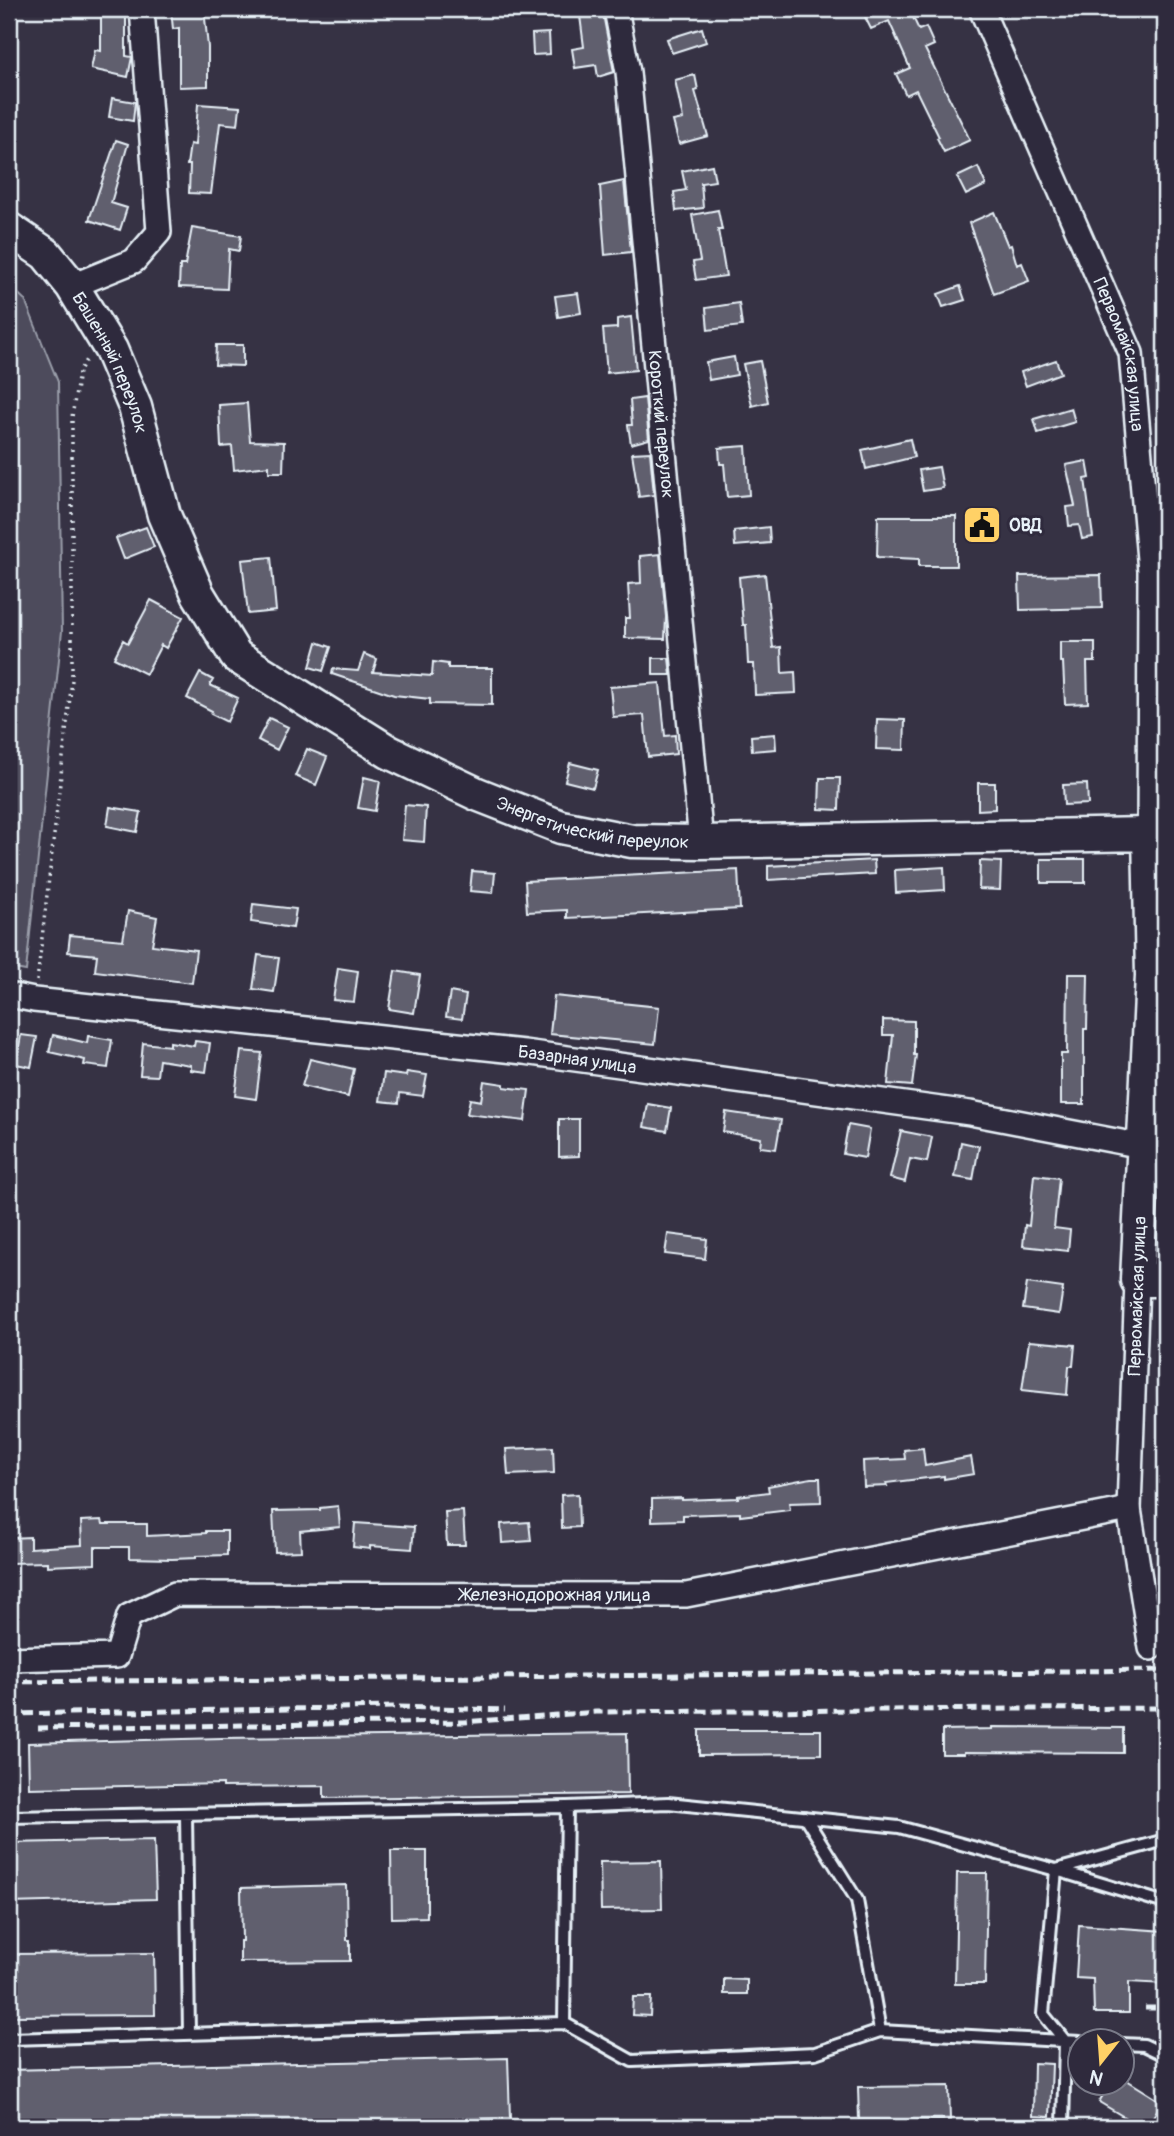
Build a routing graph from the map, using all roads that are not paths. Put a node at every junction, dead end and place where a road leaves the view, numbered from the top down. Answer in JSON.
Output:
{"nodes":[{"id":1,"x":142,"y":9,"type":"edge"},
{"id":2,"x":616,"y":9,"type":"edge"},
{"id":3,"x":981,"y":9,"type":"edge"},
{"id":4,"x":9,"y":229,"type":"edge"},
{"id":5,"x":72,"y":286,"type":"junction"},
{"id":6,"x":164,"y":515,"type":"joint"},
{"id":7,"x":1157,"y":743,"type":"edge"},
{"id":8,"x":1149,"y":834,"type":"junction"},
{"id":9,"x":702,"y":842,"type":"junction"},
{"id":10,"x":1158,"y":975,"type":"edge"},
{"id":11,"x":9,"y":995,"type":"edge"},
{"id":12,"x":1142,"y":1146,"type":"junction"},
{"id":13,"x":1151,"y":1280,"type":"edge"},
{"id":14,"x":1129,"y":1509,"type":"junction"},
{"id":15,"x":1151,"y":1648,"type":"dead end"},
{"id":16,"x":9,"y":1659,"type":"edge"},
{"id":17,"x":567,"y":1807,"type":"junction"},
{"id":18,"x":186,"y":1814,"type":"junction"},
{"id":19,"x":9,"y":1817,"type":"edge"},
{"id":20,"x":806,"y":1817,"type":"junction"},
{"id":21,"x":1165,"y":1840,"type":"edge"},
{"id":22,"x":1056,"y":1870,"type":"junction"},
{"id":23,"x":1165,"y":1903,"type":"edge"},
{"id":24,"x":564,"y":2023,"type":"junction"},
{"id":25,"x":880,"y":2031,"type":"junction"},
{"id":26,"x":189,"y":2034,"type":"junction"},
{"id":27,"x":9,"y":2039,"type":"edge"},
{"id":28,"x":1065,"y":2041,"type":"junction"},
{"id":29,"x":1136,"y":2045,"type":"edge"},
{"id":30,"x":1165,"y":2055,"type":"edge"},
{"id":31,"x":1063,"y":2127,"type":"edge"}],
"edges":[{"from":1,"to":5,"type":"street","name":"Башенный переулок"},
{"from":2,"to":9,"type":"street","name":"Короткий переулок"},
{"from":3,"to":7,"type":"street","name":"Первомайская улица"},
{"from":4,"to":5,"type":"street"},
{"from":5,"to":6,"type":"street","name":"Башенный переулок"},
{"from":6,"to":9,"type":"street","name":"Энергетический переулок"},
{"from":7,"to":8,"type":"street","name":"Первомайская улица"},
{"from":8,"to":9,"type":"street","name":"Энергетический переулок"},
{"from":8,"to":10,"type":"street","name":"Первомайская улица"},
{"from":10,"to":12,"type":"street","name":"Первомайская улица"},
{"from":11,"to":12,"type":"street","name":"Базарная улица"},
{"from":12,"to":13,"type":"street","name":"Первомайская улица"},
{"from":13,"to":14,"type":"street","name":"Первомайская улица"},
{"from":14,"to":15,"type":"street","name":"Первомайская улица"},
{"from":14,"to":16,"type":"street","name":"Железнодорожная улица"},
{"from":17,"to":18,"type":"lane"},
{"from":17,"to":20,"type":"lane"},
{"from":17,"to":24,"type":"lane"},
{"from":18,"to":19,"type":"lane"},
{"from":18,"to":26,"type":"lane"},
{"from":20,"to":22,"type":"lane"},
{"from":20,"to":25,"type":"lane"},
{"from":21,"to":22,"type":"lane"},
{"from":22,"to":23,"type":"lane"},
{"from":22,"to":28,"type":"lane"},
{"from":24,"to":25,"type":"lane"},
{"from":24,"to":26,"type":"lane"},
{"from":25,"to":28,"type":"lane"},
{"from":26,"to":27,"type":"lane"},
{"from":28,"to":31,"type":"lane"},
{"from":29,"to":30,"type":"lane"}]}
